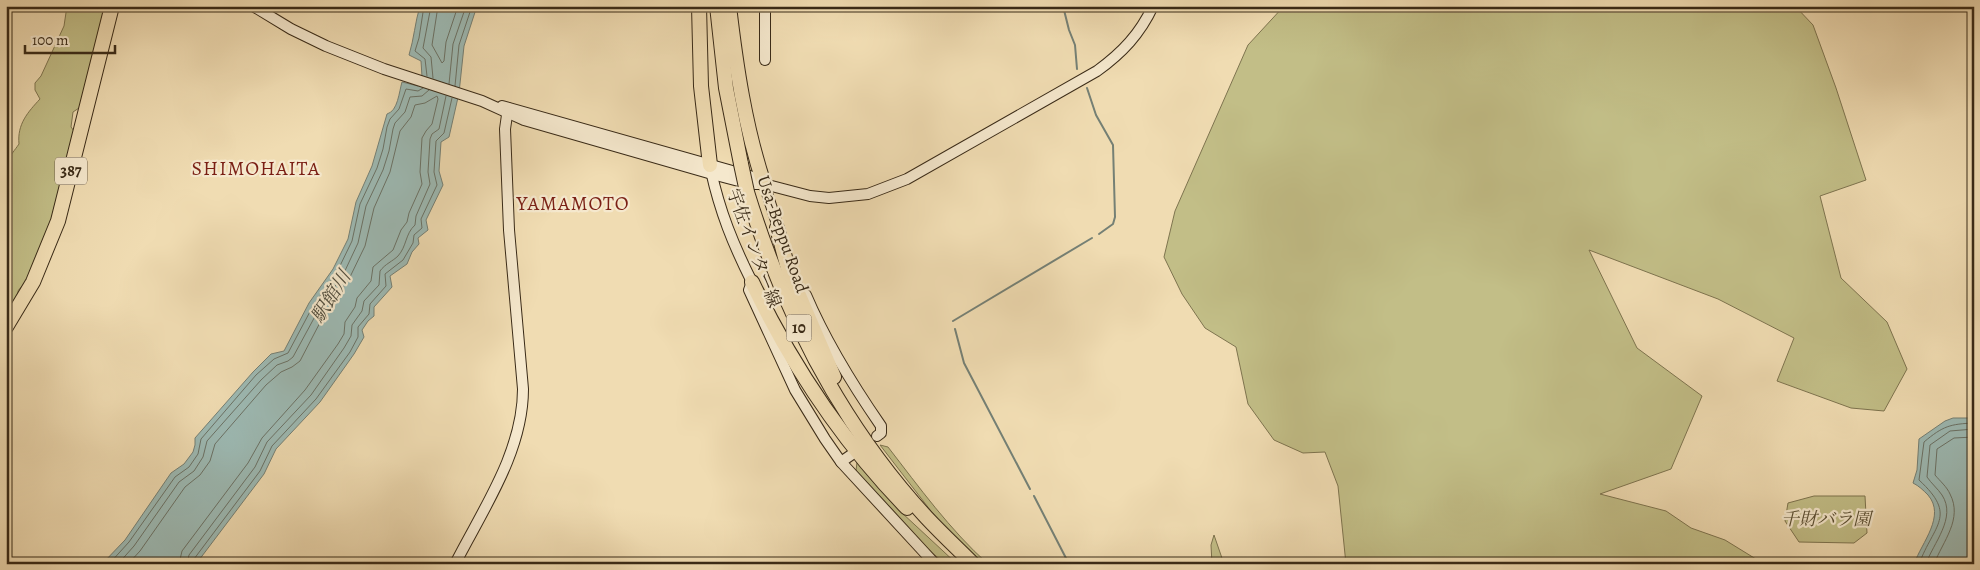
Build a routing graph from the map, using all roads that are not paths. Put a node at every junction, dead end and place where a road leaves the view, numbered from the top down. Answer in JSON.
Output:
{"nodes":[{"id":1,"x":112,"y":6,"type":"edge"},
{"id":2,"x":253,"y":6,"type":"edge"},
{"id":3,"x":699,"y":6,"type":"edge"},
{"id":4,"x":717,"y":6,"type":"edge"},
{"id":5,"x":729,"y":6,"type":"edge"},
{"id":6,"x":764,"y":6,"type":"edge"},
{"id":7,"x":1153,"y":6,"type":"edge"},
{"id":8,"x":765,"y":60,"type":"dead end"},
{"id":9,"x":508,"y":110,"type":"junction"},
{"id":10,"x":711,"y":170,"type":"junction"},
{"id":11,"x":764,"y":184,"type":"junction"},
{"id":12,"x":778,"y":228,"type":"junction"},
{"id":13,"x":752,"y":282,"type":"junction"},
{"id":14,"x":6,"y":327,"type":"edge"},
{"id":15,"x":877,"y":436,"type":"dead end"},
{"id":16,"x":874,"y":452,"type":"junction"},
{"id":17,"x":851,"y":455,"type":"dead end"},
{"id":18,"x":841,"y":462,"type":"junction"},
{"id":19,"x":455,"y":564,"type":"edge"},
{"id":20,"x":935,"y":564,"type":"edge"},
{"id":21,"x":962,"y":564,"type":"edge"},
{"id":22,"x":973,"y":564,"type":"edge"}],
"edges":[{"from":1,"to":14,"type":"highway","number":"387"},
{"from":2,"to":9,"type":"main road","name":"宇佐インター線"},
{"from":3,"to":10,"type":"highway"},
{"from":4,"to":16,"type":"highway","name":"Usa-Beppu Road","number":"10","bridge":true},
{"from":5,"to":11,"type":"highway"},
{"from":6,"to":8,"type":"main road"},
{"from":7,"to":11,"type":"main road"},
{"from":9,"to":10,"type":"main road","name":"宇佐インター線"},
{"from":9,"to":19,"type":"main road"},
{"from":10,"to":11,"type":"main road","name":"宇佐インター線"},
{"from":10,"to":13,"type":"main road","name":"宇佐インター線"},
{"from":11,"to":12,"type":"main road","name":"宇佐インター線"},
{"from":12,"to":15,"type":"main road","name":"宇佐インター線"},
{"from":12,"to":16,"type":"highway"},
{"from":13,"to":18,"type":"main road","name":"宇佐インター線"},
{"from":13,"to":21,"type":"highway"},
{"from":16,"to":22,"type":"highway","name":"Usa-Beppu Road","number":"10"},
{"from":17,"to":18,"type":"main road"},
{"from":18,"to":20,"type":"main road","name":"宇佐インター線"}]}
